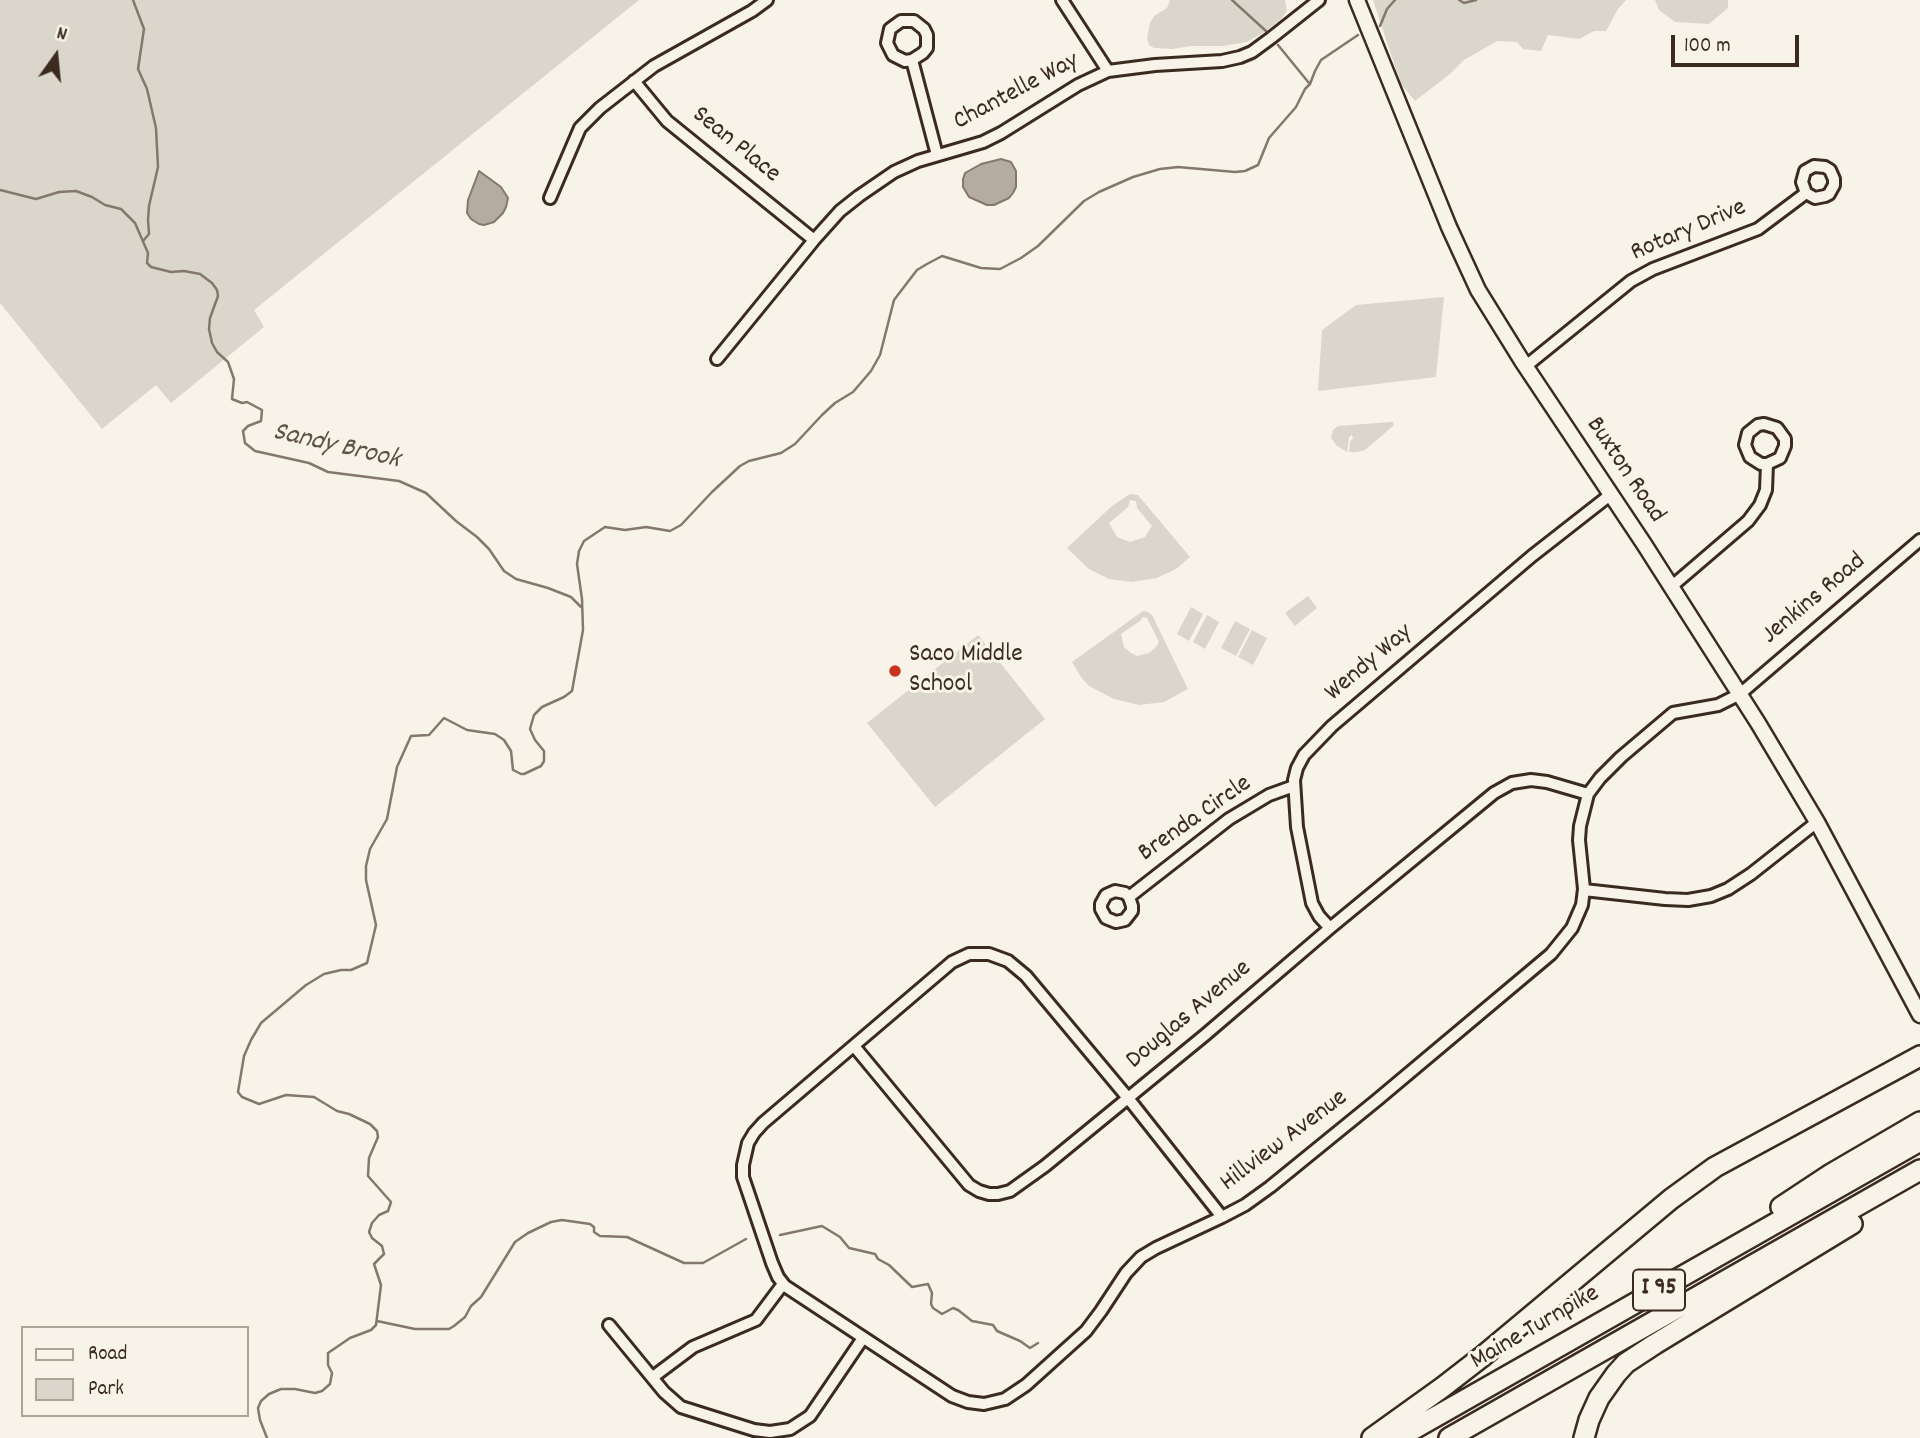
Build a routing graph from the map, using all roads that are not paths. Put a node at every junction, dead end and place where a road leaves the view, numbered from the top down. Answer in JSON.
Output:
{"nodes":[{"id":1,"x":768,"y":0,"type":"edge"},
{"id":2,"x":1062,"y":0,"type":"edge"},
{"id":3,"x":1319,"y":0,"type":"edge"},
{"id":4,"x":1357,"y":0,"type":"edge"},
{"id":5,"x":912,"y":60,"type":"dead end"},
{"id":6,"x":1108,"y":71,"type":"junction"},
{"id":7,"x":634,"y":81,"type":"junction"},
{"id":8,"x":937,"y":155,"type":"junction"},
{"id":9,"x":1806,"y":192,"type":"dead end"},
{"id":10,"x":550,"y":198,"type":"dead end"},
{"id":11,"x":814,"y":240,"type":"junction"},
{"id":12,"x":717,"y":359,"type":"dead end"},
{"id":13,"x":1525,"y":366,"type":"junction"},
{"id":14,"x":1768,"y":464,"type":"dead end"},
{"id":15,"x":1611,"y":495,"type":"junction"},
{"id":16,"x":1920,"y":540,"type":"edge"},
{"id":17,"x":1671,"y":587,"type":"junction"},
{"id":18,"x":1740,"y":694,"type":"junction"},
{"id":19,"x":1294,"y":786,"type":"junction"},
{"id":20,"x":1588,"y":794,"type":"junction"},
{"id":21,"x":1817,"y":822,"type":"junction"},
{"id":22,"x":1584,"y":890,"type":"junction"},
{"id":23,"x":1129,"y":897,"type":"dead end"},
{"id":24,"x":1330,"y":929,"type":"junction"},
{"id":25,"x":1920,"y":1015,"type":"edge"},
{"id":26,"x":854,"y":1046,"type":"junction"},
{"id":27,"x":1920,"y":1056,"type":"edge"},
{"id":28,"x":1128,"y":1098,"type":"junction"},
{"id":29,"x":1920,"y":1122,"type":"edge"},
{"id":30,"x":1920,"y":1141,"type":"edge"},
{"id":31,"x":1920,"y":1170,"type":"edge"},
{"id":32,"x":1920,"y":1182,"type":"edge"},
{"id":33,"x":1222,"y":1217,"type":"junction"},
{"id":34,"x":783,"y":1284,"type":"junction"},
{"id":35,"x":1668,"y":1284,"type":"junction"},
{"id":36,"x":609,"y":1325,"type":"dead end"},
{"id":37,"x":863,"y":1338,"type":"junction"},
{"id":38,"x":653,"y":1377,"type":"junction"},
{"id":39,"x":1372,"y":1438,"type":"edge"},
{"id":40,"x":1398,"y":1438,"type":"edge"},
{"id":41,"x":1449,"y":1438,"type":"edge"},
{"id":42,"x":1584,"y":1438,"type":"edge"}],
"edges":[{"from":1,"to":7,"type":"street"},
{"from":2,"to":6,"type":"street"},
{"from":3,"to":6,"type":"street","name":"Chantelle Way"},
{"from":4,"to":13,"type":"main road","name":"Buxton Road"},
{"from":5,"to":8,"type":"street"},
{"from":6,"to":8,"type":"street","name":"Chantelle Way"},
{"from":7,"to":10,"type":"street"},
{"from":7,"to":11,"type":"street","name":"Sean Place"},
{"from":8,"to":11,"type":"street","name":"Chantelle Way"},
{"from":9,"to":13,"type":"street","name":"Rotary Drive"},
{"from":11,"to":12,"type":"street","name":"Chantelle Way"},
{"from":13,"to":15,"type":"main road","name":"Buxton Road"},
{"from":14,"to":17,"type":"street"},
{"from":15,"to":17,"type":"main road","name":"Buxton Road"},
{"from":15,"to":19,"type":"street","name":"Wendy Way"},
{"from":16,"to":18,"type":"street","name":"Jenkins Road"},
{"from":17,"to":18,"type":"main road","name":"Buxton Road"},
{"from":18,"to":20,"type":"street","name":"Hillview Avenue"},
{"from":18,"to":21,"type":"main road","name":"Buxton Road"},
{"from":19,"to":23,"type":"street","name":"Brenda Circle"},
{"from":19,"to":24,"type":"street","name":"Wendy Way"},
{"from":20,"to":22,"type":"street","name":"Hillview Avenue"},
{"from":20,"to":24,"type":"street","name":"Douglas Avenue"},
{"from":21,"to":22,"type":"street"},
{"from":21,"to":25,"type":"main road","name":"Buxton Road"},
{"from":22,"to":33,"type":"street","name":"Hillview Avenue"},
{"from":24,"to":28,"type":"street","name":"Douglas Avenue"},
{"from":26,"to":28,"type":"street"},
{"from":26,"to":28,"type":"street","name":"Douglas Avenue"},
{"from":26,"to":34,"type":"street"},
{"from":27,"to":39,"type":"highway"},
{"from":28,"to":33,"type":"street"},
{"from":29,"to":35,"type":"highway"},
{"from":30,"to":35,"type":"highway","name":"Maine Turnpike","number":"I 95"},
{"from":31,"to":41,"type":"highway","name":"Maine Turnpike","number":"I 95"},
{"from":32,"to":42,"type":"highway"},
{"from":33,"to":37,"type":"street","name":"Hillview Avenue"},
{"from":34,"to":37,"type":"street","name":"Hillview Avenue"},
{"from":34,"to":38,"type":"street"},
{"from":35,"to":40,"type":"highway","name":"Maine Turnpike","number":"I 95"},
{"from":36,"to":38,"type":"street"},
{"from":37,"to":38,"type":"street"}]}
